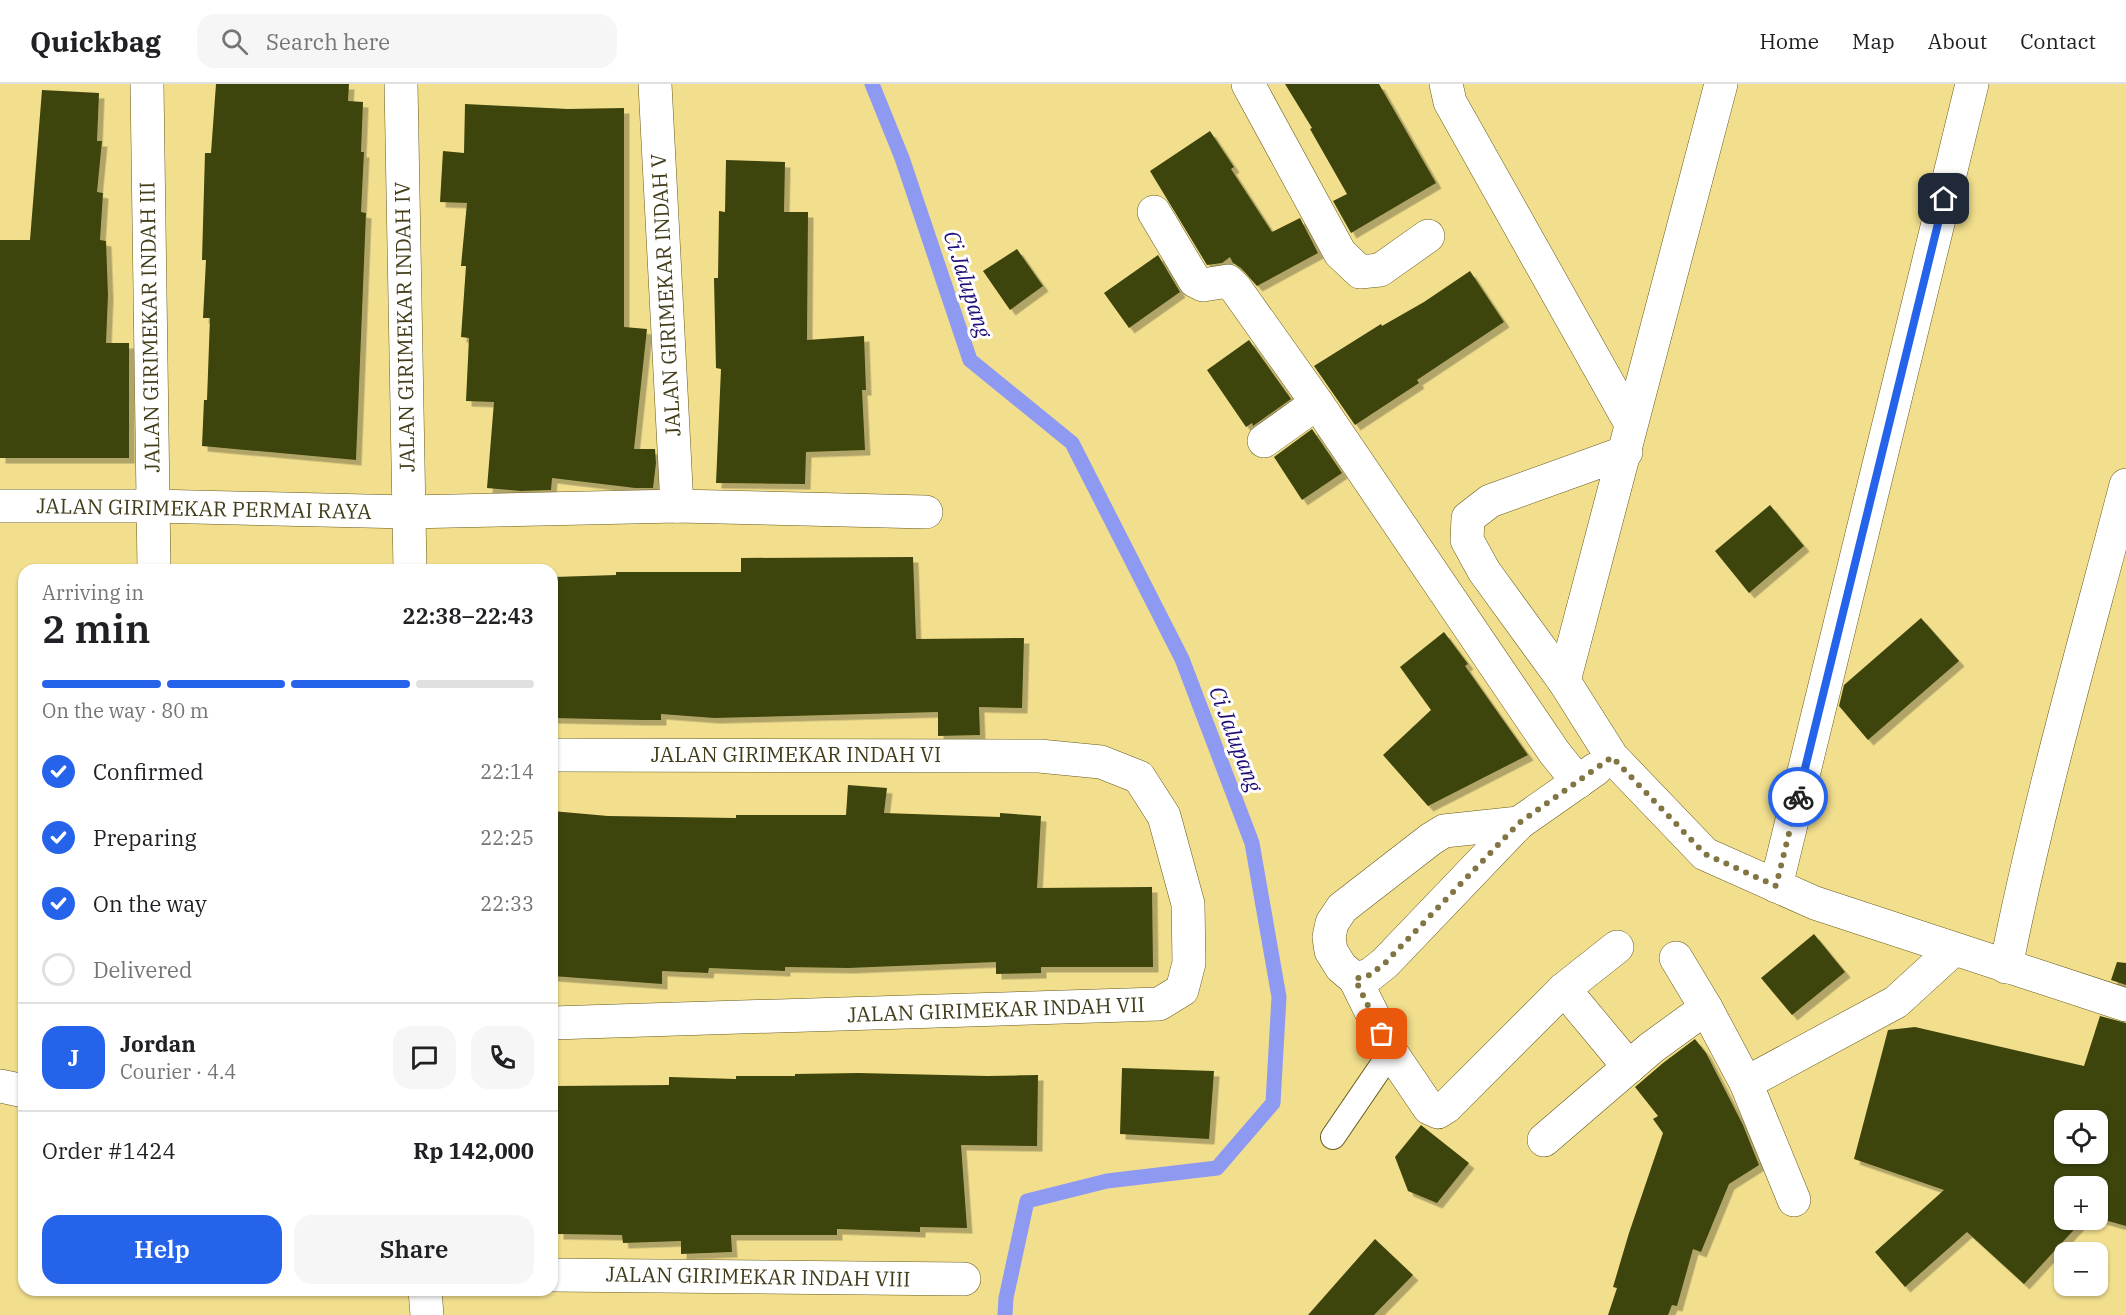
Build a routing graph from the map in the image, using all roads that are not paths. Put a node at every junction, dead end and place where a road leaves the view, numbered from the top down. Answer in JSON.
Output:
{"nodes":[{"id":1,"x":147,"y":84,"type":"edge"},
{"id":2,"x":401,"y":84,"type":"edge"},
{"id":3,"x":654,"y":84,"type":"edge"},
{"id":4,"x":1248,"y":84,"type":"edge"},
{"id":5,"x":1446,"y":84,"type":"edge"},
{"id":6,"x":1721,"y":84,"type":"edge"},
{"id":7,"x":1972,"y":84,"type":"edge"},
{"id":8,"x":1154,"y":212,"type":"dead end"},
{"id":9,"x":1428,"y":236,"type":"dead end"},
{"id":10,"x":1317,"y":403,"type":"junction"},
{"id":11,"x":1629,"y":438,"type":"junction"},
{"id":12,"x":1264,"y":441,"type":"dead end"},
{"id":13,"x":2126,"y":485,"type":"edge"},
{"id":14,"x":0,"y":506,"type":"edge"},
{"id":15,"x":153,"y":506,"type":"junction"},
{"id":16,"x":677,"y":506,"type":"junction"},
{"id":17,"x":408,"y":512,"type":"junction"},
{"id":18,"x":926,"y":512,"type":"dead end"},
{"id":19,"x":154,"y":564,"type":"edge"},
{"id":20,"x":410,"y":564,"type":"edge"},
{"id":21,"x":1564,"y":681,"type":"junction"},
{"id":22,"x":558,"y":755,"type":"edge"},
{"id":23,"x":1039,"y":756,"type":"joint"},
{"id":24,"x":1612,"y":757,"type":"junction"},
{"id":25,"x":1578,"y":782,"type":"junction"},
{"id":26,"x":1519,"y":823,"type":"junction"},
{"id":27,"x":1776,"y":886,"type":"junction"},
{"id":28,"x":1617,"y":947,"type":"dead end"},
{"id":29,"x":1954,"y":949,"type":"junction"},
{"id":30,"x":1676,"y":958,"type":"dead end"},
{"id":31,"x":2006,"y":967,"type":"junction"},
{"id":32,"x":1355,"y":979,"type":"junction"},
{"id":33,"x":1564,"y":989,"type":"junction"},
{"id":34,"x":2126,"y":1005,"type":"edge"},
{"id":35,"x":1706,"y":1008,"type":"junction"},
{"id":36,"x":558,"y":1023,"type":"edge"},
{"id":37,"x":1391,"y":1052,"type":"junction"},
{"id":38,"x":1629,"y":1067,"type":"junction"},
{"id":39,"x":1746,"y":1083,"type":"junction"},
{"id":40,"x":0,"y":1086,"type":"edge"},
{"id":41,"x":18,"y":1089,"type":"edge"},
{"id":42,"x":1333,"y":1137,"type":"dead end"},
{"id":43,"x":1544,"y":1140,"type":"dead end"},
{"id":44,"x":1794,"y":1200,"type":"dead end"},
{"id":45,"x":558,"y":1275,"type":"edge"},
{"id":46,"x":964,"y":1279,"type":"dead end"},
{"id":47,"x":425,"y":1296,"type":"edge"},
{"id":48,"x":427,"y":1315,"type":"edge"}],
"edges":[{"from":1,"to":15,"type":"street","name":"JALAN GIRIMEKAR INDAH III"},
{"from":2,"to":17,"type":"street","name":"JALAN GIRIMEKAR INDAH IV"},
{"from":3,"to":16,"type":"street","name":"JALAN GIRIMEKAR INDAH V"},
{"from":4,"to":9,"type":"street"},
{"from":5,"to":11,"type":"street"},
{"from":6,"to":11,"type":"street"},
{"from":7,"to":27,"type":"street"},
{"from":8,"to":10,"type":"street"},
{"from":10,"to":12,"type":"street"},
{"from":10,"to":25,"type":"street"},
{"from":11,"to":21,"type":"street"},
{"from":11,"to":21,"type":"street"},
{"from":13,"to":31,"type":"street"},
{"from":14,"to":15,"type":"street","name":"JALAN GIRIMEKAR PERMAI RAYA"},
{"from":15,"to":17,"type":"street","name":"JALAN GIRIMEKAR PERMAI RAYA"},
{"from":15,"to":19,"type":"street","name":"JALAN GIRIMEKAR INDAH III"},
{"from":16,"to":17,"type":"street"},
{"from":16,"to":18,"type":"street"},
{"from":17,"to":20,"type":"street","name":"JALAN GIRIMEKAR INDAH IV"},
{"from":21,"to":24,"type":"street"},
{"from":22,"to":23,"type":"street","name":"JALAN GIRIMEKAR INDAH VI"},
{"from":23,"to":36,"type":"street","name":"JALAN GIRIMEKAR INDAH VII"},
{"from":24,"to":25,"type":"street"},
{"from":24,"to":27,"type":"street"},
{"from":25,"to":26,"type":"street"},
{"from":26,"to":32,"type":"street"},
{"from":26,"to":32,"type":"street"},
{"from":27,"to":29,"type":"street"},
{"from":28,"to":33,"type":"street"},
{"from":29,"to":31,"type":"street"},
{"from":29,"to":39,"type":"street"},
{"from":30,"to":35,"type":"street"},
{"from":31,"to":34,"type":"street"},
{"from":32,"to":37,"type":"street"},
{"from":33,"to":37,"type":"street"},
{"from":33,"to":38,"type":"street"},
{"from":35,"to":38,"type":"street"},
{"from":35,"to":39,"type":"street"},
{"from":37,"to":42,"type":"lane"},
{"from":38,"to":43,"type":"street"},
{"from":39,"to":44,"type":"street"},
{"from":40,"to":41,"type":"street"},
{"from":45,"to":46,"type":"street","name":"JALAN GIRIMEKAR INDAH VIII"},
{"from":47,"to":48,"type":"street"}]}
